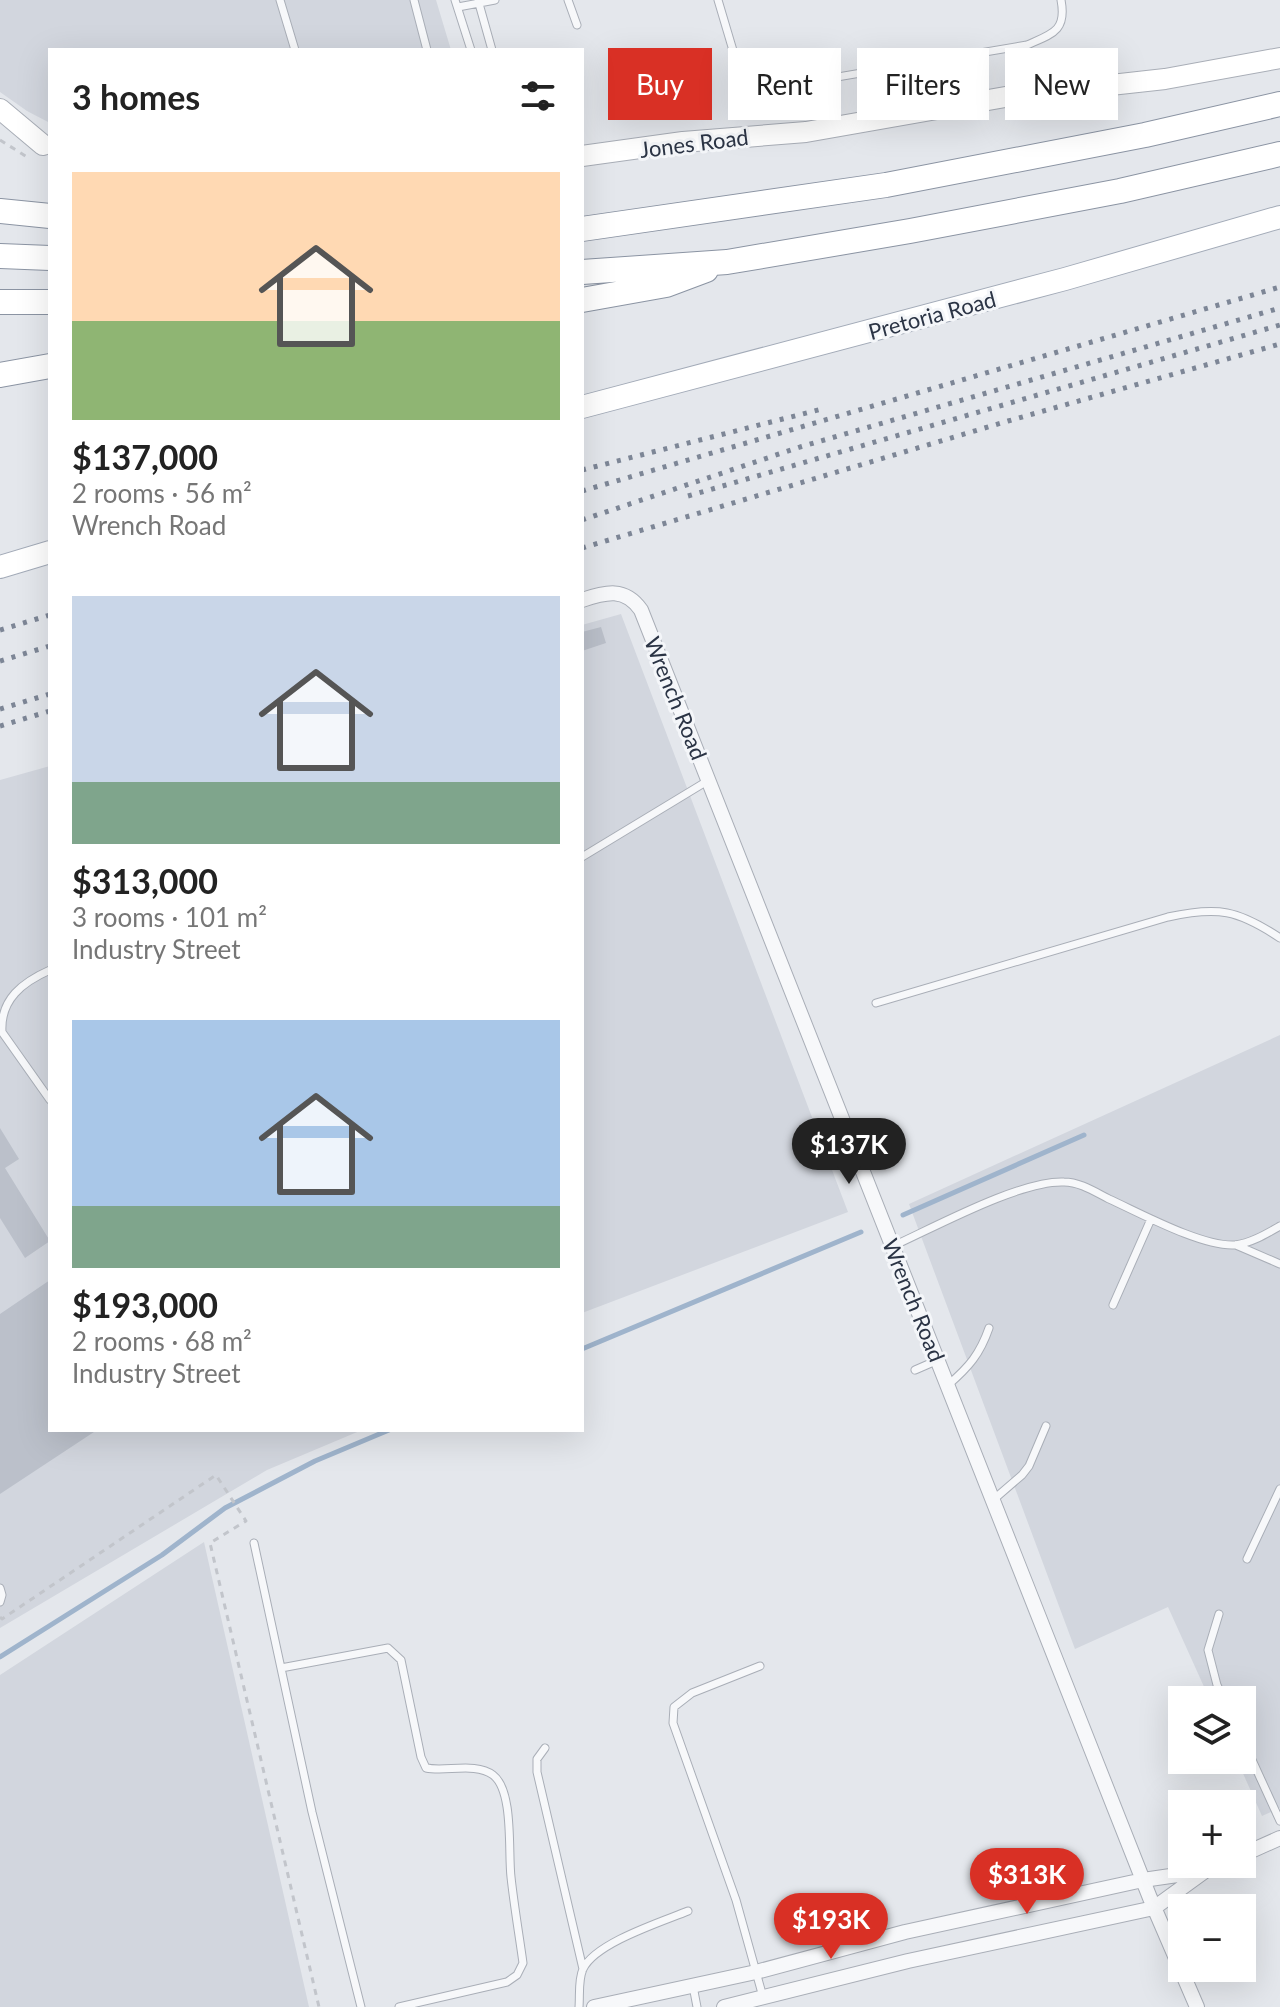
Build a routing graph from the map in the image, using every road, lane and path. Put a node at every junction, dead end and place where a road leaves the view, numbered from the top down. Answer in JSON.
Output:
{"nodes":[{"id":1,"x":280,"y":0,"type":"edge"},
{"id":2,"x":414,"y":0,"type":"edge"},
{"id":3,"x":495,"y":0,"type":"edge"},
{"id":4,"x":568,"y":0,"type":"edge"},
{"id":5,"x":718,"y":0,"type":"edge"},
{"id":6,"x":1061,"y":0,"type":"edge"},
{"id":7,"x":478,"y":2,"type":"edge"},
{"id":8,"x":456,"y":4,"type":"edge"},
{"id":9,"x":577,"y":25,"type":"dead end"},
{"id":10,"x":294,"y":48,"type":"edge"},
{"id":11,"x":426,"y":48,"type":"edge"},
{"id":12,"x":470,"y":48,"type":"edge"},
{"id":13,"x":491,"y":48,"type":"edge"},
{"id":14,"x":1280,"y":58,"type":"edge"},
{"id":15,"x":1280,"y":104,"type":"edge"},
{"id":16,"x":0,"y":109,"type":"edge"},
{"id":17,"x":0,"y":123,"type":"edge"},
{"id":18,"x":46,"y":146,"type":"edge"},
{"id":19,"x":1280,"y":154,"type":"edge"},
{"id":20,"x":584,"y":156,"type":"edge"},
{"id":21,"x":0,"y":211,"type":"edge"},
{"id":22,"x":48,"y":216,"type":"edge"},
{"id":23,"x":1280,"y":217,"type":"edge"},
{"id":24,"x":584,"y":229,"type":"edge"},
{"id":25,"x":0,"y":256,"type":"edge"},
{"id":26,"x":48,"y":258,"type":"edge"},
{"id":27,"x":727,"y":262,"type":"junction"},
{"id":28,"x":584,"y":272,"type":"edge"},
{"id":29,"x":584,"y":300,"type":"edge"},
{"id":30,"x":0,"y":302,"type":"edge"},
{"id":31,"x":48,"y":302,"type":"edge"},
{"id":32,"x":0,"y":359,"type":"edge"},
{"id":33,"x":48,"y":364,"type":"edge"},
{"id":34,"x":48,"y":364,"type":"edge"},
{"id":35,"x":0,"y":375,"type":"edge"},
{"id":36,"x":584,"y":406,"type":"edge"},
{"id":37,"x":48,"y":553,"type":"edge"},
{"id":38,"x":0,"y":567,"type":"edge"},
{"id":39,"x":584,"y":600,"type":"edge"},
{"id":40,"x":709,"y":780,"type":"junction"},
{"id":41,"x":584,"y":856,"type":"edge"},
{"id":42,"x":1280,"y":938,"type":"edge"},
{"id":43,"x":48,"y":971,"type":"edge"},
{"id":44,"x":876,"y":1003,"type":"dead end"},
{"id":45,"x":2,"y":1004,"type":"edge"},
{"id":46,"x":48,"y":1097,"type":"edge"},
{"id":47,"x":1151,"y":1219,"type":"junction"},
{"id":48,"x":1280,"y":1226,"type":"edge"},
{"id":49,"x":1236,"y":1245,"type":"junction"},
{"id":50,"x":893,"y":1246,"type":"junction"},
{"id":51,"x":1280,"y":1264,"type":"edge"},
{"id":52,"x":1113,"y":1305,"type":"dead end"},
{"id":53,"x":989,"y":1328,"type":"dead end"},
{"id":54,"x":938,"y":1360,"type":"junction"},
{"id":55,"x":915,"y":1370,"type":"dead end"},
{"id":56,"x":948,"y":1385,"type":"junction"},
{"id":57,"x":1046,"y":1426,"type":"dead end"},
{"id":58,"x":1280,"y":1489,"type":"edge"},
{"id":59,"x":993,"y":1500,"type":"junction"},
{"id":60,"x":254,"y":1543,"type":"dead end"},
{"id":61,"x":1247,"y":1559,"type":"dead end"},
{"id":62,"x":0,"y":1588,"type":"edge"},
{"id":63,"x":0,"y":1602,"type":"edge"},
{"id":64,"x":1219,"y":1614,"type":"dead end"},
{"id":65,"x":0,"y":1617,"type":"edge"},
{"id":66,"x":760,"y":1666,"type":"dead end"},
{"id":67,"x":281,"y":1668,"type":"junction"},
{"id":68,"x":1217,"y":1686,"type":"edge"},
{"id":69,"x":545,"y":1748,"type":"dead end"},
{"id":70,"x":1256,"y":1769,"type":"edge"},
{"id":71,"x":1280,"y":1821,"type":"edge"},
{"id":72,"x":1280,"y":1838,"type":"edge"},
{"id":73,"x":1256,"y":1849,"type":"edge"},
{"id":74,"x":1168,"y":1876,"type":"edge"},
{"id":75,"x":1195,"y":1878,"type":"edge"},
{"id":76,"x":1143,"y":1880,"type":"junction"},
{"id":77,"x":1154,"y":1908,"type":"junction"},
{"id":78,"x":688,"y":1911,"type":"dead end"},
{"id":79,"x":583,"y":1969,"type":"junction"},
{"id":80,"x":756,"y":1972,"type":"junction"},
{"id":81,"x":693,"y":1986,"type":"junction"},
{"id":82,"x":763,"y":1997,"type":"junction"},
{"id":83,"x":319,"y":2007,"type":"edge"},
{"id":84,"x":361,"y":2007,"type":"edge"},
{"id":85,"x":399,"y":2007,"type":"edge"},
{"id":86,"x":579,"y":2007,"type":"edge"},
{"id":87,"x":594,"y":2007,"type":"edge"},
{"id":88,"x":697,"y":2007,"type":"edge"},
{"id":89,"x":724,"y":2007,"type":"edge"},
{"id":90,"x":1197,"y":2007,"type":"edge"}],
"edges":[{"from":1,"to":10,"type":"lane"},
{"from":2,"to":11,"type":"lane"},
{"from":3,"to":7,"type":"lane"},
{"from":4,"to":9,"type":"lane"},
{"from":5,"to":6,"type":"lane"},
{"from":7,"to":8,"type":"lane"},
{"from":7,"to":13,"type":"lane"},
{"from":8,"to":12,"type":"lane"},
{"from":14,"to":20,"type":"street","name":"Jones Road"},
{"from":15,"to":24,"type":"highway"},
{"from":16,"to":18,"type":"street"},
{"from":17,"to":18,"type":"street"},
{"from":19,"to":27,"type":"highway"},
{"from":21,"to":22,"type":"highway"},
{"from":23,"to":36,"type":"main road","name":"Pretoria Road"},
{"from":25,"to":26,"type":"highway"},
{"from":27,"to":28,"type":"highway"},
{"from":27,"to":29,"type":"highway"},
{"from":30,"to":31,"type":"highway"},
{"from":32,"to":33,"type":"highway"},
{"from":34,"to":35,"type":"highway"},
{"from":37,"to":38,"type":"main road"},
{"from":39,"to":40,"type":"street","name":"Wrench Road"},
{"from":40,"to":41,"type":"lane"},
{"from":40,"to":50,"type":"street","name":"Wrench Road"},
{"from":42,"to":44,"type":"lane"},
{"from":43,"to":45,"type":"lane"},
{"from":45,"to":46,"type":"lane"},
{"from":47,"to":49,"type":"lane"},
{"from":47,"to":50,"type":"lane"},
{"from":47,"to":52,"type":"lane"},
{"from":48,"to":49,"type":"lane"},
{"from":49,"to":51,"type":"lane"},
{"from":50,"to":54,"type":"street","name":"Wrench Road"},
{"from":53,"to":56,"type":"lane"},
{"from":54,"to":55,"type":"lane"},
{"from":54,"to":56,"type":"street","name":"Wrench Road"},
{"from":56,"to":59,"type":"street","name":"Wrench Road"},
{"from":57,"to":59,"type":"lane"},
{"from":58,"to":61,"type":"lane"},
{"from":59,"to":76,"type":"street","name":"Wrench Road"},
{"from":60,"to":67,"type":"lane"},
{"from":62,"to":63,"type":"lane"},
{"from":64,"to":68,"type":"lane"},
{"from":65,"to":83,"type":"path"},
{"from":66,"to":80,"type":"lane"},
{"from":67,"to":84,"type":"lane"},
{"from":67,"to":85,"type":"lane"},
{"from":69,"to":79,"type":"lane"},
{"from":70,"to":71,"type":"lane"},
{"from":72,"to":73,"type":"street"},
{"from":74,"to":76,"type":"street"},
{"from":75,"to":77,"type":"street"},
{"from":76,"to":77,"type":"street","name":"Wrench Road"},
{"from":76,"to":80,"type":"street"},
{"from":77,"to":82,"type":"street"},
{"from":77,"to":90,"type":"street","name":"Wrench Road"},
{"from":78,"to":79,"type":"lane"},
{"from":79,"to":86,"type":"lane"},
{"from":80,"to":81,"type":"street"},
{"from":80,"to":82,"type":"lane"},
{"from":81,"to":87,"type":"street"},
{"from":81,"to":88,"type":"lane"},
{"from":82,"to":89,"type":"street"}]}
